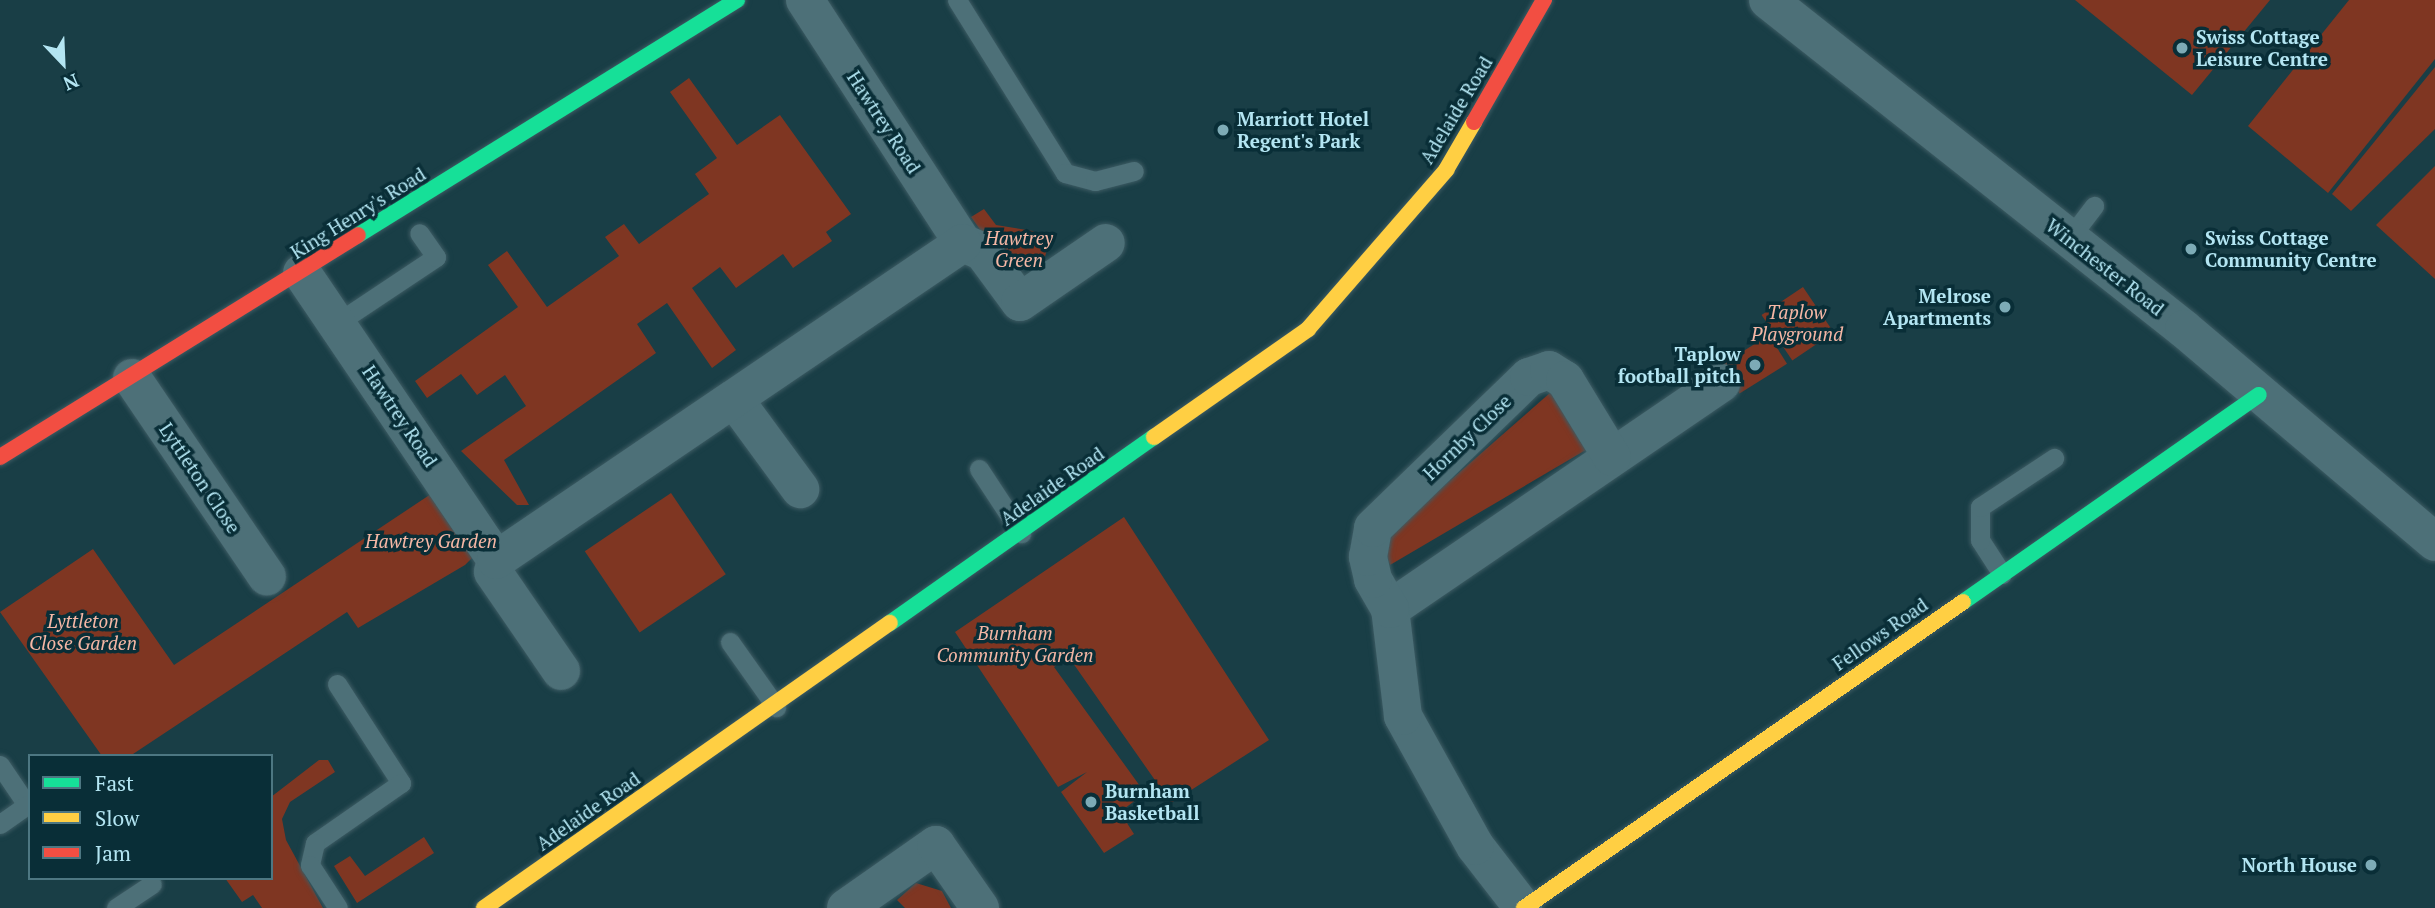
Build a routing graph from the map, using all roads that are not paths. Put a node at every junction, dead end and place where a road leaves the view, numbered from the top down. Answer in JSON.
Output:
{"nodes":[{"id":1,"x":737,"y":0,"type":"edge"},
{"id":2,"x":805,"y":0,"type":"edge"},
{"id":3,"x":957,"y":0,"type":"edge"},
{"id":4,"x":1544,"y":0,"type":"edge"},
{"id":5,"x":1769,"y":0,"type":"edge"},
{"id":6,"x":1134,"y":171,"type":"dead end"},
{"id":7,"x":2094,"y":206,"type":"dead end"},
{"id":8,"x":419,"y":233,"type":"dead end"},
{"id":9,"x":2068,"y":240,"type":"junction"},
{"id":10,"x":963,"y":243,"type":"junction"},
{"id":11,"x":1106,"y":243,"type":"dead end"},
{"id":12,"x":302,"y":273,"type":"junction"},
{"id":13,"x":337,"y":323,"type":"junction"},
{"id":14,"x":132,"y":378,"type":"junction"},
{"id":15,"x":1721,"y":383,"type":"dead end"},
{"id":16,"x":2259,"y":395,"type":"junction"},
{"id":17,"x":734,"y":399,"type":"junction"},
{"id":18,"x":0,"y":457,"type":"edge"},
{"id":19,"x":1612,"y":457,"type":"junction"},
{"id":20,"x":2054,"y":458,"type":"dead end"},
{"id":21,"x":979,"y":469,"type":"dead end"},
{"id":22,"x":800,"y":489,"type":"dead end"},
{"id":23,"x":1021,"y":533,"type":"junction"},
{"id":24,"x":2435,"y":542,"type":"edge"},
{"id":25,"x":496,"y":560,"type":"junction"},
{"id":26,"x":2002,"y":575,"type":"junction"},
{"id":27,"x":267,"y":577,"type":"dead end"},
{"id":28,"x":1390,"y":609,"type":"junction"},
{"id":29,"x":730,"y":642,"type":"dead end"},
{"id":30,"x":561,"y":671,"type":"dead end"},
{"id":31,"x":337,"y":684,"type":"dead end"},
{"id":32,"x":776,"y":707,"type":"junction"},
{"id":33,"x":0,"y":765,"type":"edge"},
{"id":34,"x":0,"y":824,"type":"edge"},
{"id":35,"x":152,"y":884,"type":"dead end"},
{"id":36,"x":116,"y":908,"type":"edge"},
{"id":37,"x":338,"y":908,"type":"edge"},
{"id":38,"x":484,"y":908,"type":"edge"},
{"id":39,"x":846,"y":908,"type":"edge"},
{"id":40,"x":980,"y":908,"type":"edge"},
{"id":41,"x":1524,"y":908,"type":"edge"}],
"edges":[{"from":1,"to":12,"type":"street","name":"King Henry's Road"},
{"from":2,"to":10,"type":"street","name":"Hawtrey Road"},
{"from":3,"to":6,"type":"lane"},
{"from":4,"to":23,"type":"street","name":"Adelaide Road"},
{"from":5,"to":9,"type":"street","name":"Winchester Road"},
{"from":7,"to":9,"type":"lane"},
{"from":8,"to":13,"type":"lane"},
{"from":9,"to":16,"type":"street","name":"Winchester Road"},
{"from":10,"to":11,"type":"street","name":"Hawtrey Road"},
{"from":10,"to":17,"type":"street"},
{"from":12,"to":13,"type":"street","name":"Hawtrey Road"},
{"from":12,"to":14,"type":"street","name":"King Henry's Road"},
{"from":13,"to":25,"type":"street","name":"Hawtrey Road"},
{"from":14,"to":18,"type":"street","name":"King Henry's Road"},
{"from":14,"to":27,"type":"street","name":"Lyttleton Close"},
{"from":15,"to":19,"type":"street"},
{"from":16,"to":24,"type":"street","name":"Winchester Road"},
{"from":16,"to":26,"type":"street","name":"Fellows Road"},
{"from":17,"to":22,"type":"street"},
{"from":17,"to":25,"type":"street"},
{"from":19,"to":28,"type":"street"},
{"from":19,"to":28,"type":"street","name":"Hornby Close"},
{"from":20,"to":26,"type":"lane"},
{"from":21,"to":23,"type":"lane"},
{"from":23,"to":32,"type":"street","name":"Adelaide Road"},
{"from":25,"to":30,"type":"street","name":"Hawtrey Road"},
{"from":26,"to":41,"type":"street","name":"Fellows Road"},
{"from":28,"to":41,"type":"street","name":"Hornby Close"},
{"from":29,"to":32,"type":"lane"},
{"from":31,"to":37,"type":"lane"},
{"from":32,"to":38,"type":"street","name":"Adelaide Road"},
{"from":33,"to":34,"type":"lane"},
{"from":35,"to":36,"type":"lane"},
{"from":39,"to":40,"type":"street"}]}
